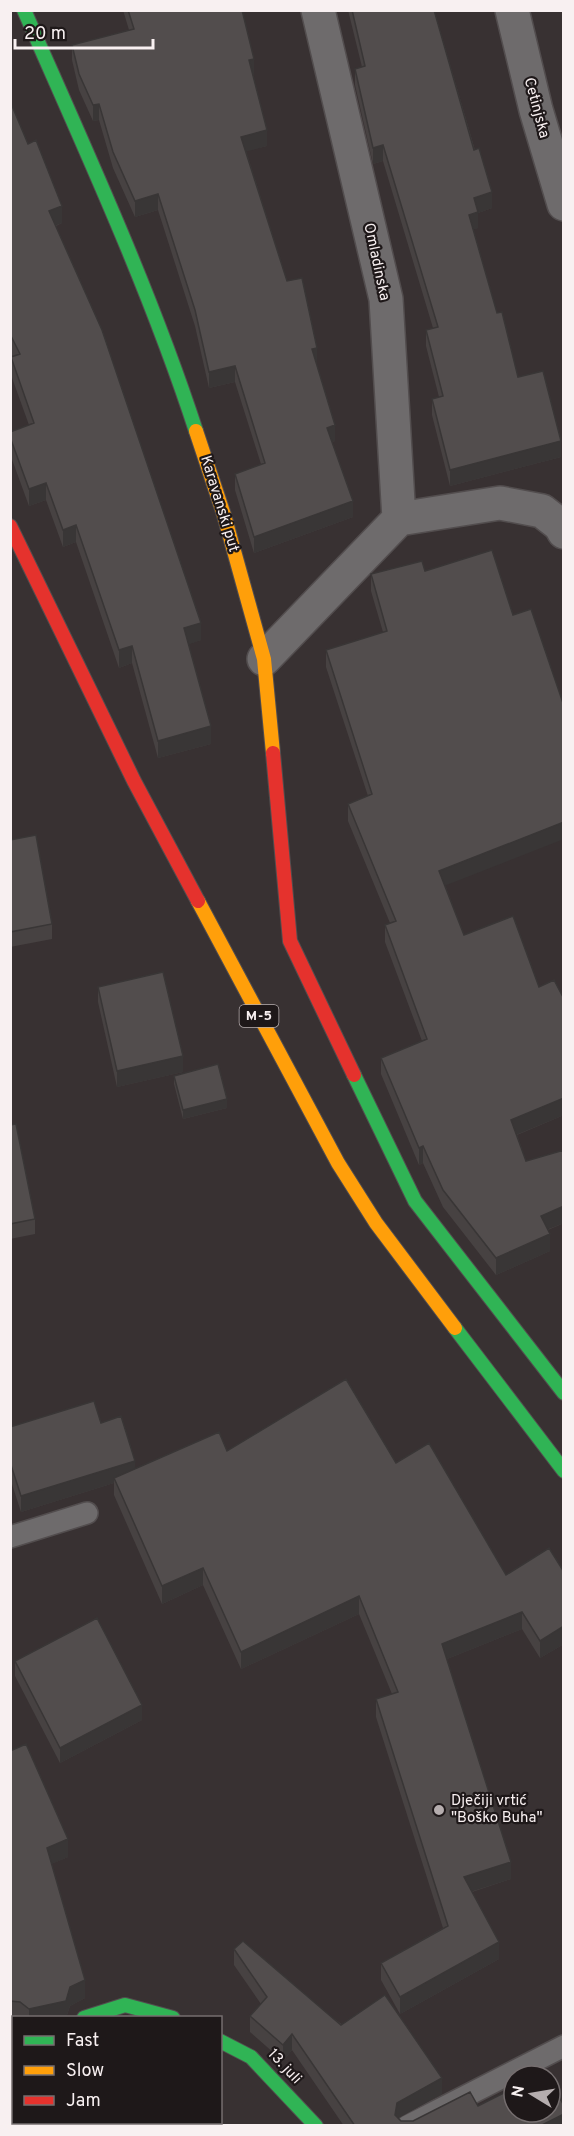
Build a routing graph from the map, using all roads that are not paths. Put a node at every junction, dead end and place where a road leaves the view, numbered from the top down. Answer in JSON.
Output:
{"nodes":[{"id":1,"x":24,"y":10,"type":"edge"},
{"id":2,"x":318,"y":10,"type":"edge"},
{"id":3,"x":512,"y":10,"type":"edge"},
{"id":4,"x":564,"y":204,"type":"edge"},
{"id":5,"x":399,"y":519,"type":"junction"},
{"id":6,"x":562,"y":524,"type":"edge"},
{"id":7,"x":10,"y":526,"type":"edge"},
{"id":8,"x":264,"y":659,"type":"junction"},
{"id":9,"x":564,"y":1394,"type":"edge"},
{"id":10,"x":564,"y":1471,"type":"edge"},
{"id":11,"x":87,"y":1512,"type":"dead end"},
{"id":12,"x":10,"y":1537,"type":"edge"},
{"id":13,"x":90,"y":2016,"type":"edge"},
{"id":14,"x":165,"y":2016,"type":"edge"},
{"id":15,"x":222,"y":2043,"type":"edge"},
{"id":16,"x":564,"y":2046,"type":"edge"},
{"id":17,"x":316,"y":2126,"type":"edge"},
{"id":18,"x":407,"y":2126,"type":"edge"}],
"edges":[{"from":1,"to":8,"type":"street","name":"Karavanski put"},
{"from":2,"to":5,"type":"street","name":"Omladinska"},
{"from":3,"to":4,"type":"street","name":"Cetinjska"},
{"from":5,"to":6,"type":"street"},
{"from":5,"to":8,"type":"street"},
{"from":7,"to":10,"type":"street","number":"M-5"},
{"from":8,"to":9,"type":"street","name":"Karavanski put"},
{"from":11,"to":12,"type":"lane"},
{"from":13,"to":14,"type":"street"},
{"from":15,"to":17,"type":"street","name":"13. juli"},
{"from":16,"to":18,"type":"lane"}]}
